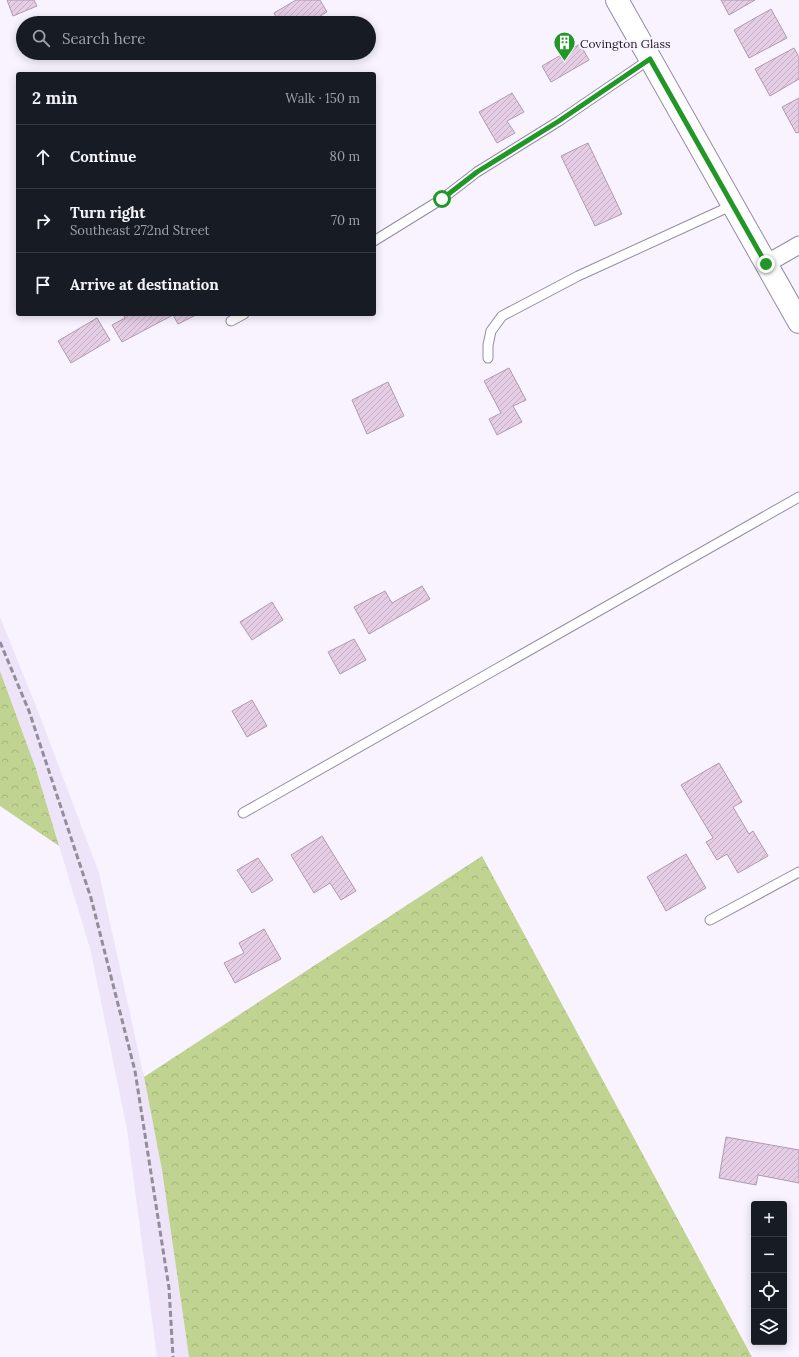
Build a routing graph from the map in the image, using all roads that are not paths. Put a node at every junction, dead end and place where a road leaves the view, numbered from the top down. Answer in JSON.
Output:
{"nodes":[{"id":1,"x":617,"y":0,"type":"edge"},
{"id":2,"x":650,"y":59,"type":"junction"},
{"id":3,"x":733,"y":205,"type":"junction"},
{"id":4,"x":376,"y":240,"type":"edge"},
{"id":5,"x":799,"y":245,"type":"edge"},
{"id":6,"x":766,"y":264,"type":"junction"},
{"id":7,"x":240,"y":316,"type":"edge"},
{"id":8,"x":231,"y":321,"type":"dead end"},
{"id":9,"x":799,"y":322,"type":"edge"},
{"id":10,"x":488,"y":358,"type":"dead end"},
{"id":11,"x":799,"y":497,"type":"edge"},
{"id":12,"x":243,"y":813,"type":"dead end"},
{"id":13,"x":799,"y":872,"type":"edge"},
{"id":14,"x":710,"y":920,"type":"dead end"}],
"edges":[{"from":1,"to":2,"type":"main road"},
{"from":2,"to":3,"type":"main road"},
{"from":2,"to":4,"type":"lane"},
{"from":3,"to":6,"type":"main road"},
{"from":3,"to":10,"type":"lane"},
{"from":5,"to":6,"type":"street"},
{"from":6,"to":9,"type":"main road"},
{"from":7,"to":8,"type":"lane"},
{"from":11,"to":12,"type":"lane"},
{"from":13,"to":14,"type":"lane"}]}
